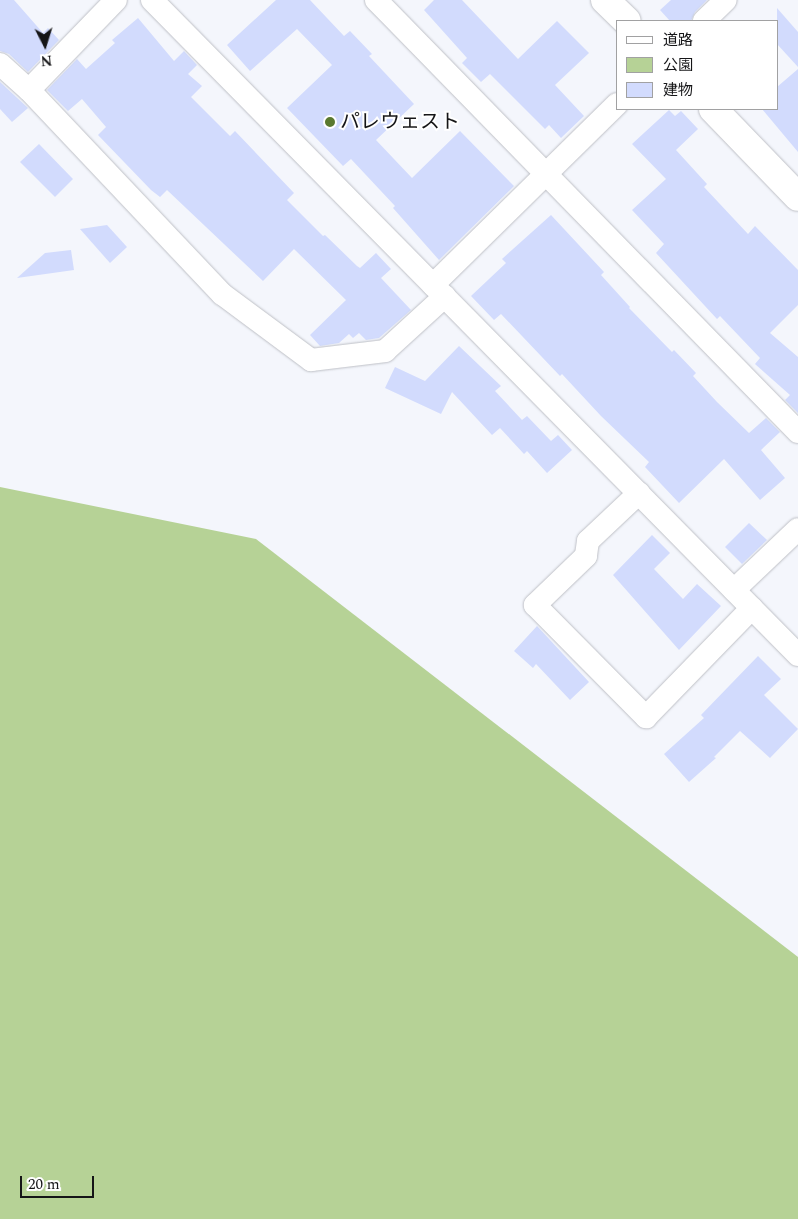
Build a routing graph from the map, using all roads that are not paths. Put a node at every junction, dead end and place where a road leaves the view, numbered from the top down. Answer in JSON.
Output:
{"nodes":[{"id":1,"x":116,"y":0,"type":"edge"},
{"id":2,"x":152,"y":0,"type":"edge"},
{"id":3,"x":376,"y":0,"type":"edge"},
{"id":4,"x":605,"y":0,"type":"edge"},
{"id":5,"x":726,"y":0,"type":"edge"},
{"id":6,"x":625,"y":20,"type":"edge"},
{"id":7,"x":705,"y":20,"type":"edge"},
{"id":8,"x":0,"y":64,"type":"edge"},
{"id":9,"x":29,"y":90,"type":"junction"},
{"id":10,"x":616,"y":105,"type":"edge"},
{"id":11,"x":714,"y":110,"type":"edge"},
{"id":12,"x":544,"y":175,"type":"junction"},
{"id":13,"x":798,"y":197,"type":"edge"},
{"id":14,"x":439,"y":291,"type":"junction"},
{"id":15,"x":798,"y":432,"type":"edge"},
{"id":16,"x":639,"y":493,"type":"junction"},
{"id":17,"x":798,"y":530,"type":"edge"},
{"id":18,"x":734,"y":590,"type":"junction"},
{"id":19,"x":752,"y":608,"type":"junction"},
{"id":20,"x":798,"y":656,"type":"edge"}],
"edges":[{"from":1,"to":9,"type":"street"},
{"from":2,"to":14,"type":"street"},
{"from":3,"to":12,"type":"street"},
{"from":4,"to":6,"type":"street"},
{"from":5,"to":7,"type":"street"},
{"from":8,"to":9,"type":"street"},
{"from":9,"to":14,"type":"street"},
{"from":10,"to":12,"type":"street"},
{"from":11,"to":13,"type":"street"},
{"from":12,"to":14,"type":"street"},
{"from":12,"to":15,"type":"street"},
{"from":14,"to":16,"type":"street"},
{"from":16,"to":18,"type":"street"},
{"from":16,"to":19,"type":"street"},
{"from":17,"to":18,"type":"street"},
{"from":18,"to":19,"type":"street"},
{"from":19,"to":20,"type":"street"}]}
